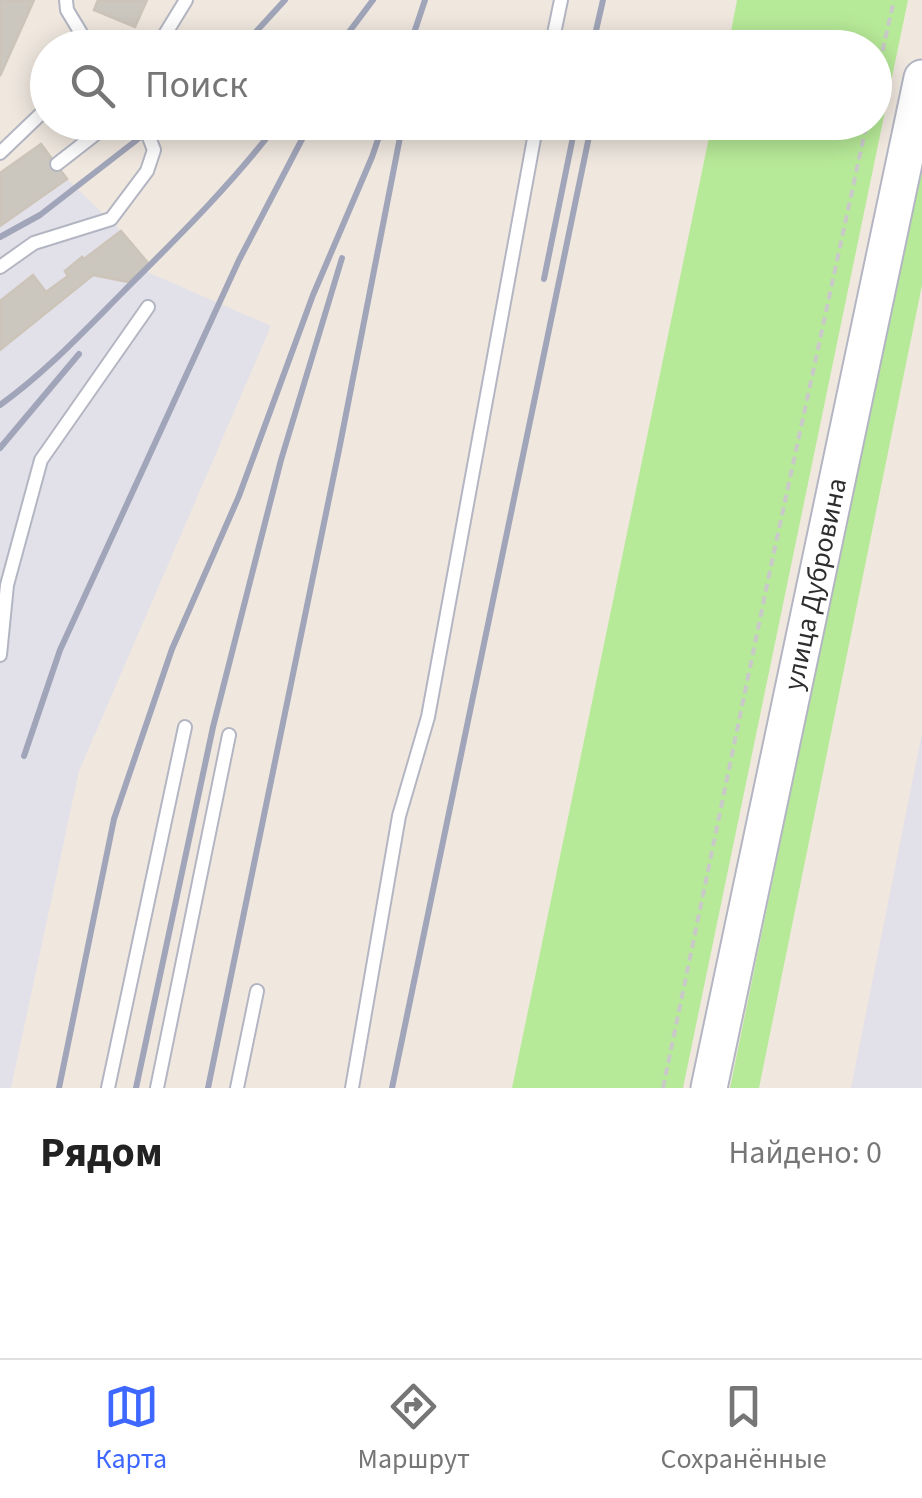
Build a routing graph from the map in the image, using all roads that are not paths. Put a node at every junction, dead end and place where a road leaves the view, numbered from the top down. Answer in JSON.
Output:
{"nodes":[{"id":1,"x":66,"y":0,"type":"edge"},
{"id":2,"x":186,"y":0,"type":"edge"},
{"id":3,"x":561,"y":0,"type":"edge"},
{"id":4,"x":79,"y":30,"type":"edge"},
{"id":5,"x":168,"y":30,"type":"edge"},
{"id":6,"x":555,"y":30,"type":"edge"},
{"id":7,"x":922,"y":78,"type":"edge"},
{"id":8,"x":30,"y":124,"type":"edge"},
{"id":9,"x":88,"y":140,"type":"edge"},
{"id":10,"x":150,"y":140,"type":"edge"},
{"id":11,"x":534,"y":140,"type":"edge"},
{"id":12,"x":0,"y":153,"type":"edge"},
{"id":13,"x":57,"y":164,"type":"dead end"},
{"id":14,"x":0,"y":267,"type":"edge"},
{"id":15,"x":148,"y":307,"type":"dead end"},
{"id":16,"x":0,"y":655,"type":"edge"},
{"id":17,"x":185,"y":727,"type":"dead end"},
{"id":18,"x":229,"y":735,"type":"dead end"},
{"id":19,"x":257,"y":990,"type":"dead end"},
{"id":20,"x":108,"y":1088,"type":"edge"},
{"id":21,"x":157,"y":1088,"type":"edge"},
{"id":22,"x":237,"y":1088,"type":"edge"},
{"id":23,"x":352,"y":1088,"type":"edge"},
{"id":24,"x":709,"y":1088,"type":"edge"}],
"edges":[{"from":1,"to":4,"type":"lane"},
{"from":2,"to":5,"type":"lane"},
{"from":3,"to":6,"type":"lane"},
{"from":7,"to":24,"type":"main road","name":"улица Дубровина"},
{"from":8,"to":12,"type":"lane"},
{"from":9,"to":13,"type":"lane"},
{"from":10,"to":14,"type":"lane"},
{"from":11,"to":23,"type":"lane"},
{"from":15,"to":16,"type":"lane"},
{"from":17,"to":20,"type":"lane"},
{"from":18,"to":21,"type":"lane"},
{"from":19,"to":22,"type":"lane"}]}
